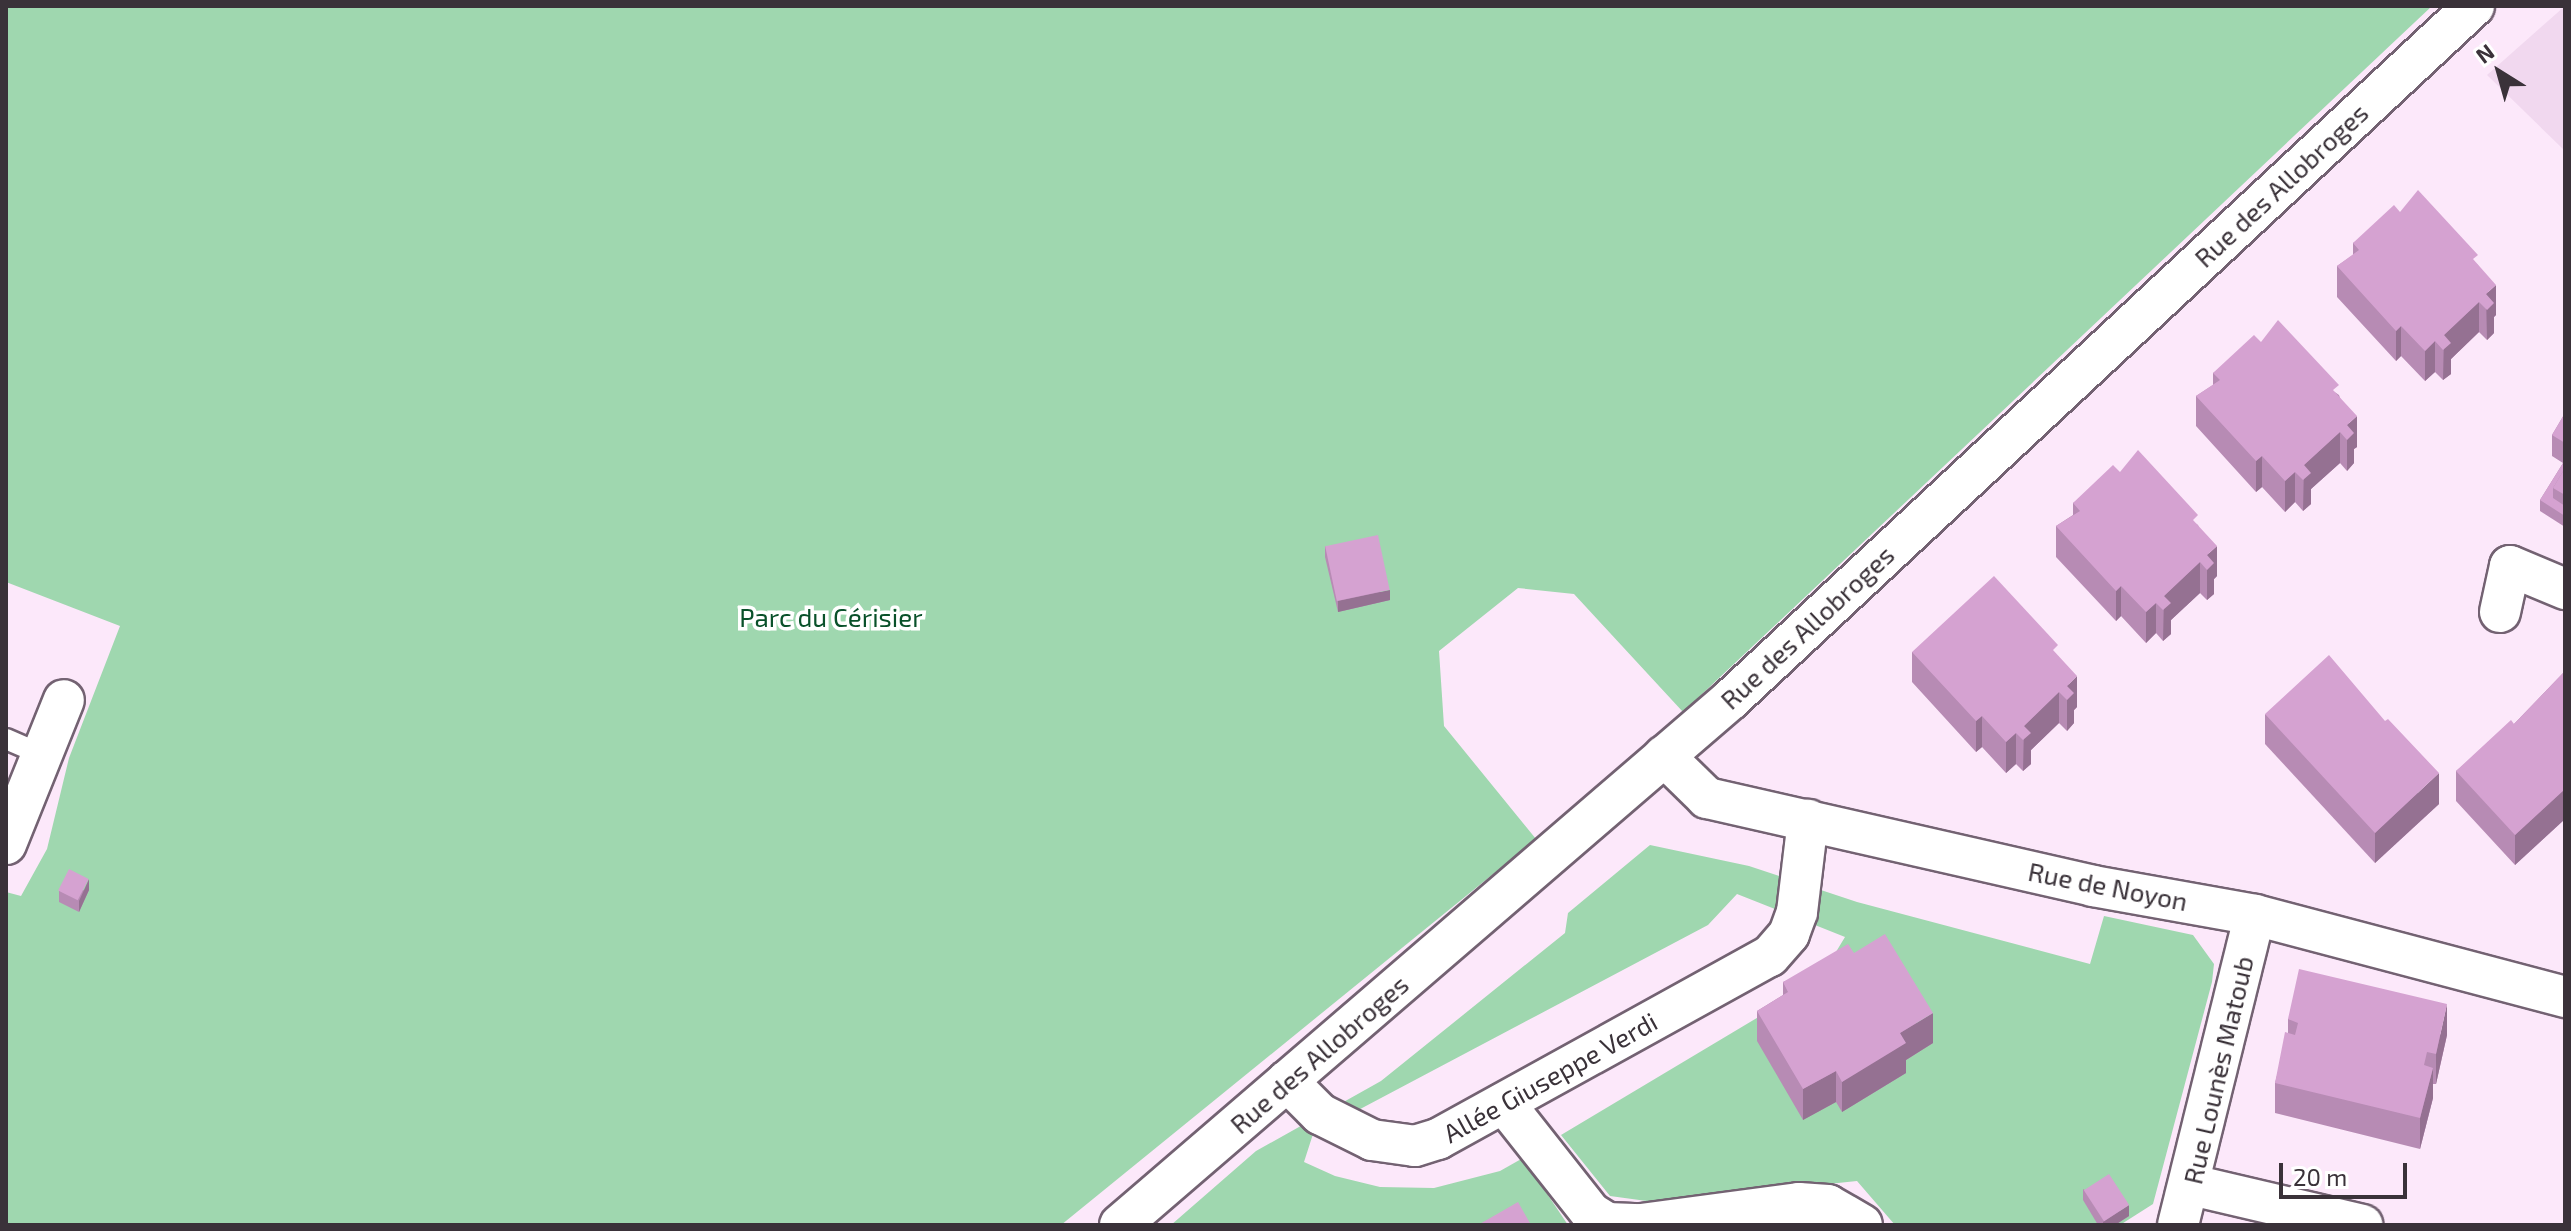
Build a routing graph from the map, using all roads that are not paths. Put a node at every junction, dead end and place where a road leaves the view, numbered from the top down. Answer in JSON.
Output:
{"nodes":[{"id":1,"x":2474,"y":6,"type":"edge"},
{"id":2,"x":2565,"y":589,"type":"edge"},
{"id":3,"x":2500,"y":612,"type":"dead end"},
{"id":4,"x":64,"y":700,"type":"dead end"},
{"id":5,"x":6,"y":739,"type":"edge"},
{"id":6,"x":43,"y":755,"type":"junction"},
{"id":7,"x":1664,"y":756,"type":"junction"},
{"id":8,"x":1808,"y":820,"type":"junction"},
{"id":9,"x":6,"y":844,"type":"edge"},
{"id":10,"x":2255,"y":915,"type":"junction"},
{"id":11,"x":2565,"y":997,"type":"edge"},
{"id":12,"x":1287,"y":1081,"type":"junction"},
{"id":13,"x":1504,"y":1103,"type":"junction"},
{"id":14,"x":2192,"y":1185,"type":"junction"},
{"id":15,"x":1120,"y":1225,"type":"edge"},
{"id":16,"x":1862,"y":1225,"type":"edge"},
{"id":17,"x":2178,"y":1225,"type":"edge"},
{"id":18,"x":2362,"y":1225,"type":"edge"}],
"edges":[{"from":1,"to":7,"type":"street","name":"Rue des Allobroges"},
{"from":2,"to":3,"type":"street"},
{"from":4,"to":6,"type":"street"},
{"from":5,"to":6,"type":"lane"},
{"from":6,"to":9,"type":"street"},
{"from":7,"to":8,"type":"street","name":"Rue de Noyon"},
{"from":7,"to":12,"type":"street","name":"Rue des Allobroges"},
{"from":8,"to":10,"type":"street","name":"Rue de Noyon"},
{"from":8,"to":13,"type":"street","name":"Allée Giuseppe Verdi"},
{"from":10,"to":11,"type":"street","name":"Rue de Noyon"},
{"from":10,"to":14,"type":"street","name":"Rue Lounès Matoub"},
{"from":12,"to":13,"type":"street","name":"Allée Giuseppe Verdi"},
{"from":12,"to":15,"type":"street","name":"Rue des Allobroges"},
{"from":13,"to":16,"type":"street"},
{"from":14,"to":17,"type":"street","name":"Rue Lounès Matoub"},
{"from":14,"to":18,"type":"street"}]}
